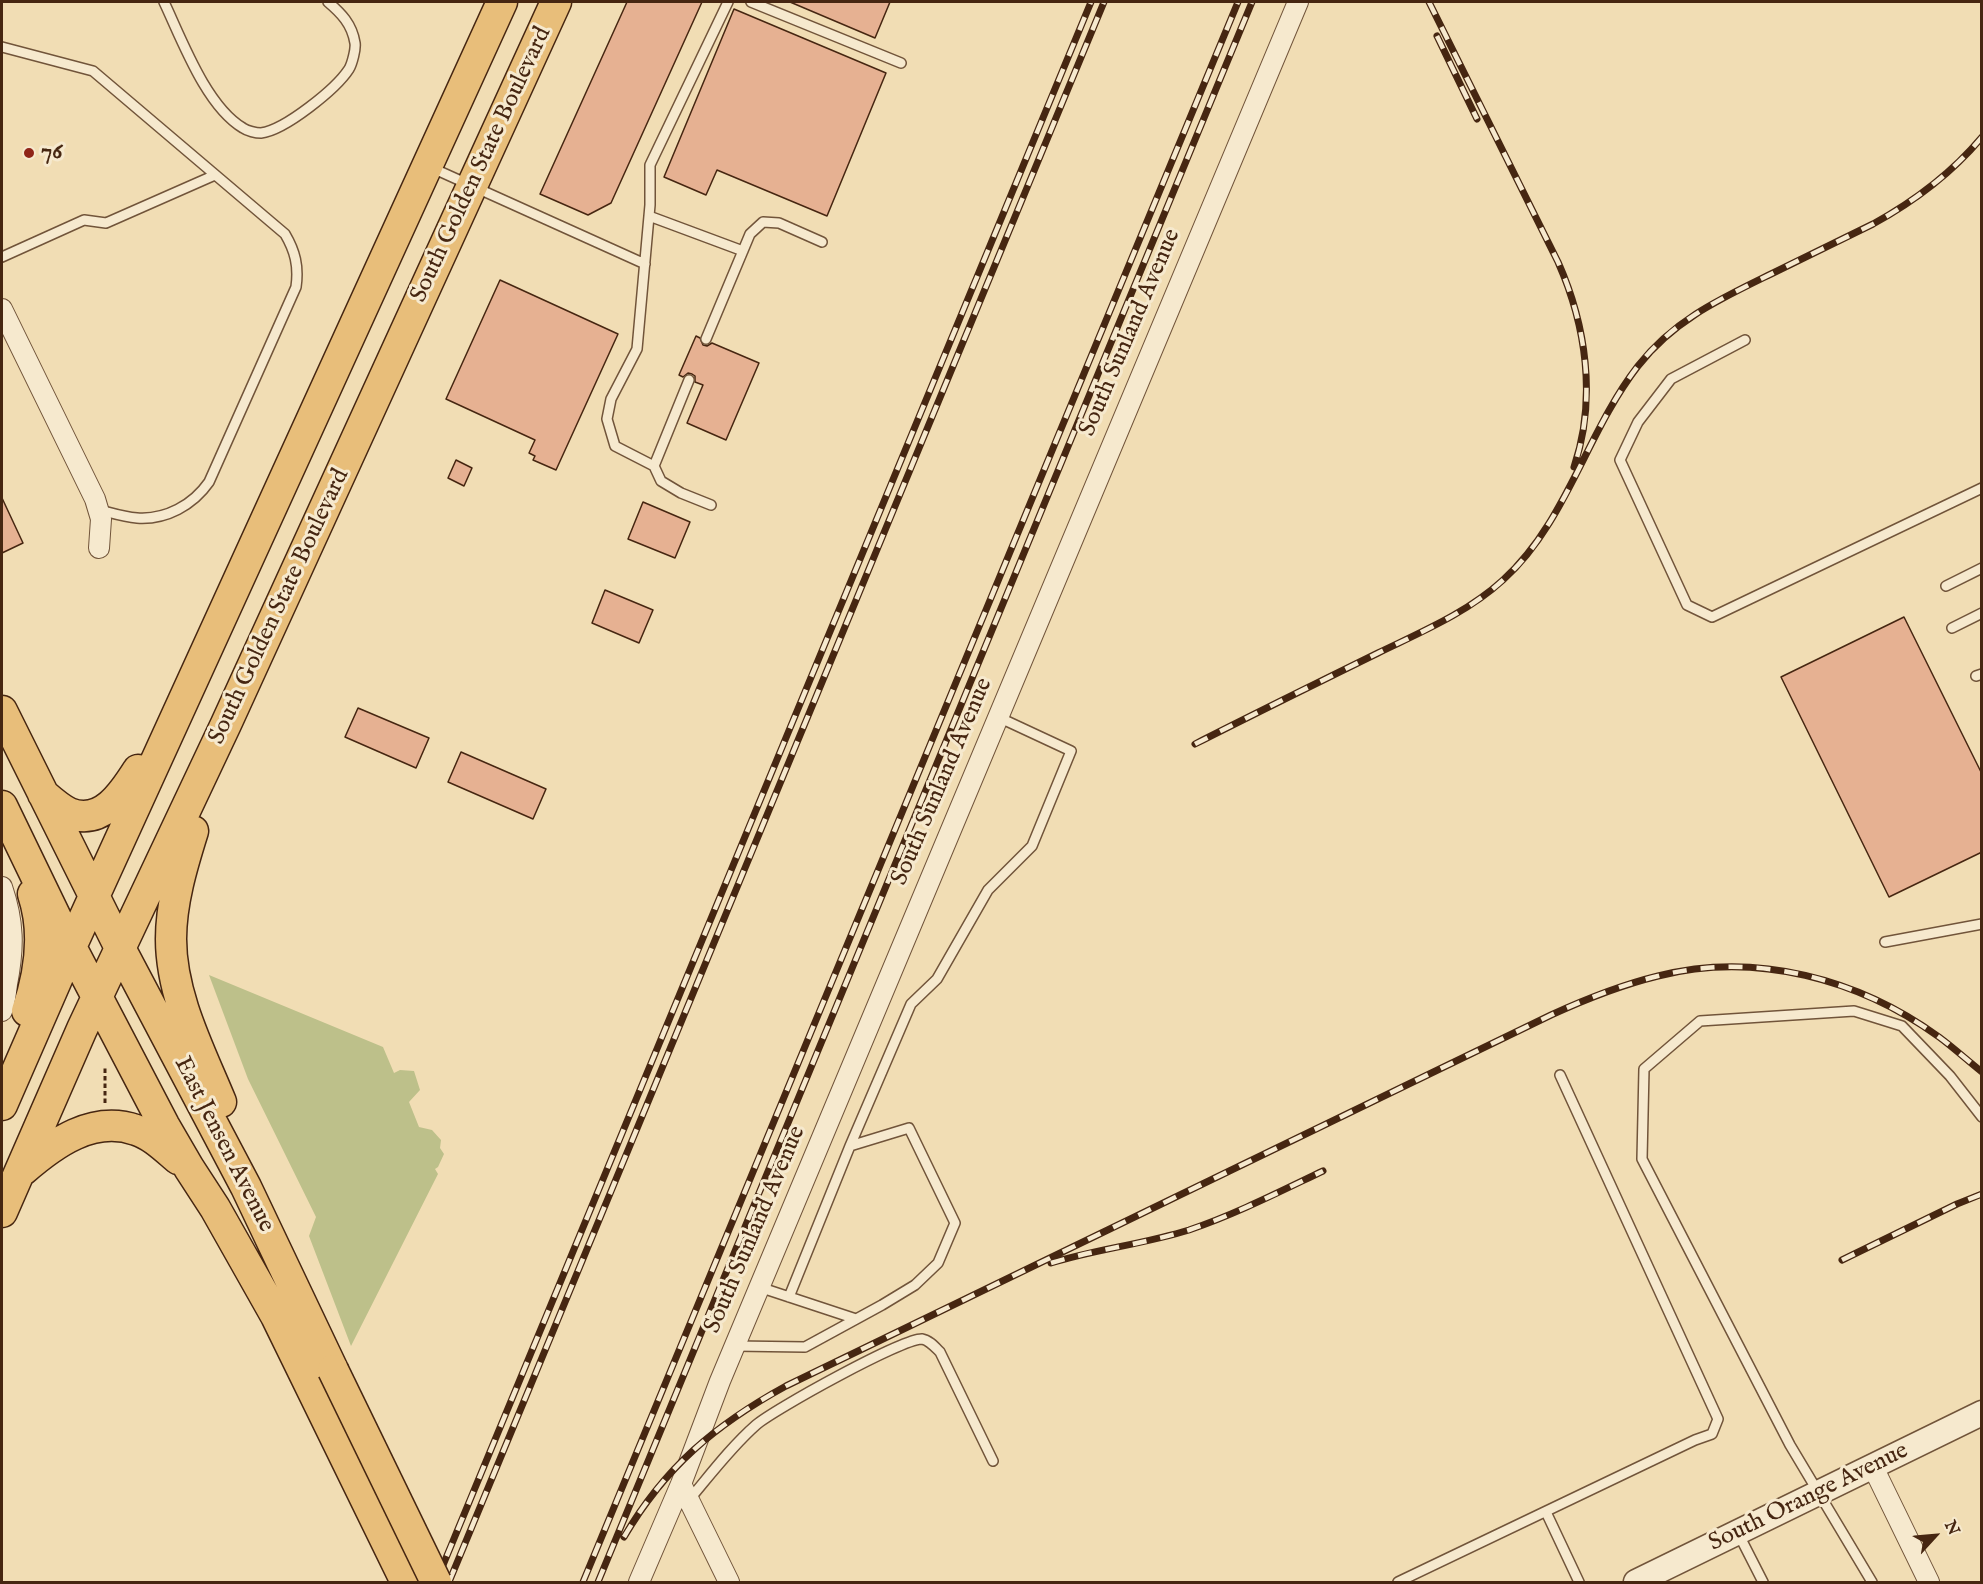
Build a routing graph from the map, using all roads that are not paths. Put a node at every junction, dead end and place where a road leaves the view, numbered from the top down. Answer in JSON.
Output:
{"nodes":[{"id":1,"x":164,"y":2,"type":"edge"},
{"id":2,"x":328,"y":2,"type":"edge"},
{"id":3,"x":502,"y":2,"type":"edge"},
{"id":4,"x":556,"y":2,"type":"edge"},
{"id":5,"x":728,"y":2,"type":"edge"},
{"id":6,"x":751,"y":2,"type":"edge"},
{"id":7,"x":1298,"y":2,"type":"edge"},
{"id":8,"x":2,"y":47,"type":"edge"},
{"id":9,"x":901,"y":63,"type":"dead end"},
{"id":10,"x":427,"y":166,"type":"junction"},
{"id":11,"x":215,"y":175,"type":"junction"},
{"id":12,"x":472,"y":186,"type":"junction"},
{"id":13,"x":649,"y":216,"type":"junction"},
{"id":14,"x":822,"y":242,"type":"dead end"},
{"id":15,"x":743,"y":251,"type":"junction"},
{"id":16,"x":2,"y":257,"type":"edge"},
{"id":17,"x":645,"y":264,"type":"junction"},
{"id":18,"x":2,"y":309,"type":"edge"},
{"id":19,"x":706,"y":339,"type":"dead end"},
{"id":20,"x":1745,"y":340,"type":"dead end"},
{"id":21,"x":689,"y":380,"type":"dead end"},
{"id":22,"x":654,"y":466,"type":"junction"},
{"id":23,"x":1982,"y":488,"type":"edge"},
{"id":24,"x":711,"y":505,"type":"dead end"},
{"id":25,"x":99,"y":509,"type":"junction"},
{"id":26,"x":99,"y":548,"type":"dead end"},
{"id":27,"x":1982,"y":568,"type":"edge"},
{"id":28,"x":1946,"y":586,"type":"dead end"},
{"id":29,"x":1982,"y":613,"type":"edge"},
{"id":30,"x":1952,"y":628,"type":"dead end"},
{"id":31,"x":186,"y":697,"type":"junction"},
{"id":32,"x":2,"y":711,"type":"edge"},
{"id":33,"x":998,"y":717,"type":"junction"},
{"id":34,"x":226,"y":724,"type":"junction"},
{"id":35,"x":43,"y":794,"type":"junction"},
{"id":36,"x":3,"y":809,"type":"edge"},
{"id":37,"x":2,"y":887,"type":"edge"},
{"id":38,"x":94,"y":898,"type":"junction"},
{"id":39,"x":1982,"y":924,"type":"edge"},
{"id":40,"x":1885,"y":942,"type":"dead end"},
{"id":41,"x":71,"y":948,"type":"junction"},
{"id":42,"x":120,"y":950,"type":"junction"},
{"id":43,"x":97,"y":998,"type":"junction"},
{"id":44,"x":2,"y":1011,"type":"edge"},
{"id":45,"x":1560,"y":1075,"type":"dead end"},
{"id":46,"x":2,"y":1089,"type":"edge"},
{"id":47,"x":2,"y":1105,"type":"edge"},
{"id":48,"x":1982,"y":1117,"type":"edge"},
{"id":49,"x":850,"y":1146,"type":"junction"},
{"id":50,"x":189,"y":1168,"type":"junction"},
{"id":51,"x":19,"y":1174,"type":"junction"},
{"id":52,"x":2,"y":1212,"type":"edge"},
{"id":53,"x":294,"y":1286,"type":"junction"},
{"id":54,"x":759,"y":1287,"type":"junction"},
{"id":55,"x":789,"y":1297,"type":"junction"},
{"id":56,"x":856,"y":1319,"type":"junction"},
{"id":57,"x":735,"y":1346,"type":"junction"},
{"id":58,"x":1982,"y":1413,"type":"edge"},
{"id":59,"x":993,"y":1461,"type":"dead end"},
{"id":60,"x":1873,"y":1467,"type":"junction"},
{"id":61,"x":685,"y":1492,"type":"junction"},
{"id":62,"x":1818,"y":1494,"type":"junction"},
{"id":63,"x":1546,"y":1512,"type":"junction"},
{"id":64,"x":1738,"y":1533,"type":"junction"},
{"id":65,"x":406,"y":1582,"type":"edge"},
{"id":66,"x":436,"y":1582,"type":"edge"},
{"id":67,"x":639,"y":1582,"type":"edge"},
{"id":68,"x":729,"y":1582,"type":"edge"},
{"id":69,"x":1398,"y":1582,"type":"edge"},
{"id":70,"x":1579,"y":1582,"type":"edge"},
{"id":71,"x":1636,"y":1582,"type":"edge"},
{"id":72,"x":1763,"y":1582,"type":"edge"},
{"id":73,"x":1872,"y":1582,"type":"edge"},
{"id":74,"x":1929,"y":1582,"type":"edge"}],
"edges":[{"from":1,"to":2,"type":"lane"},
{"from":3,"to":10,"type":"main road","name":"South Golden State Boulevard"},
{"from":4,"to":12,"type":"main road","name":"South Golden State Boulevard"},
{"from":5,"to":13,"type":"lane"},
{"from":6,"to":9,"type":"lane"},
{"from":7,"to":33,"type":"street","name":"South Sunland Avenue"},
{"from":8,"to":11,"type":"lane"},
{"from":10,"to":12,"type":"lane"},
{"from":10,"to":31,"type":"main road","name":"South Golden State Boulevard"},
{"from":11,"to":16,"type":"lane"},
{"from":11,"to":25,"type":"lane"},
{"from":12,"to":17,"type":"lane"},
{"from":12,"to":34,"type":"main road","name":"South Golden State Boulevard"},
{"from":13,"to":15,"type":"lane"},
{"from":13,"to":17,"type":"lane"},
{"from":14,"to":15,"type":"lane"},
{"from":15,"to":19,"type":"lane"},
{"from":17,"to":22,"type":"lane"},
{"from":18,"to":25,"type":"street"},
{"from":20,"to":23,"type":"lane"},
{"from":21,"to":22,"type":"lane"},
{"from":22,"to":24,"type":"lane"},
{"from":25,"to":26,"type":"street"},
{"from":27,"to":28,"type":"lane"},
{"from":29,"to":30,"type":"lane"},
{"from":31,"to":35,"type":"main road"},
{"from":31,"to":38,"type":"main road","name":"South Golden State Boulevard"},
{"from":32,"to":35,"type":"main road","name":"East Jensen Avenue"},
{"from":33,"to":49,"type":"lane"},
{"from":33,"to":54,"type":"street","name":"South Sunland Avenue"},
{"from":34,"to":42,"type":"main road","name":"South Golden State Boulevard"},
{"from":34,"to":53,"type":"main road"},
{"from":35,"to":38,"type":"main road","name":"East Jensen Avenue"},
{"from":36,"to":41,"type":"main road","name":"East Jensen Avenue"},
{"from":36,"to":46,"type":"main road"},
{"from":37,"to":44,"type":"street"},
{"from":38,"to":41,"type":"main road","name":"South Golden State Boulevard"},
{"from":38,"to":42,"type":"main road","name":"East Jensen Avenue"},
{"from":39,"to":40,"type":"lane"},
{"from":41,"to":43,"type":"main road","name":"East Jensen Avenue"},
{"from":41,"to":47,"type":"main road","name":"South Golden State Boulevard"},
{"from":42,"to":43,"type":"main road","name":"South Golden State Boulevard"},
{"from":42,"to":53,"type":"main road","name":"East Jensen Avenue"},
{"from":43,"to":50,"type":"main road","name":"East Jensen Avenue"},
{"from":43,"to":51,"type":"main road","name":"South Golden State Boulevard"},
{"from":45,"to":63,"type":"lane"},
{"from":48,"to":62,"type":"lane"},
{"from":49,"to":55,"type":"lane"},
{"from":49,"to":56,"type":"lane"},
{"from":50,"to":51,"type":"main road"},
{"from":50,"to":65,"type":"main road","name":"East Jensen Avenue"},
{"from":51,"to":52,"type":"main road","name":"South Golden State Boulevard"},
{"from":53,"to":66,"type":"main road","name":"East Jensen Avenue","bridge":true},
{"from":54,"to":55,"type":"lane"},
{"from":54,"to":57,"type":"street","name":"South Sunland Avenue"},
{"from":55,"to":56,"type":"lane"},
{"from":56,"to":57,"type":"lane"},
{"from":57,"to":61,"type":"street","name":"South Sunland Avenue"},
{"from":58,"to":60,"type":"street","name":"South Orange Avenue"},
{"from":59,"to":61,"type":"lane"},
{"from":60,"to":62,"type":"street","name":"South Orange Avenue"},
{"from":60,"to":74,"type":"street"},
{"from":61,"to":67,"type":"street","name":"South Sunland Avenue"},
{"from":61,"to":68,"type":"street"},
{"from":62,"to":64,"type":"street","name":"South Orange Avenue"},
{"from":62,"to":73,"type":"lane"},
{"from":63,"to":69,"type":"lane"},
{"from":63,"to":70,"type":"lane"},
{"from":64,"to":71,"type":"street","name":"South Orange Avenue"},
{"from":64,"to":72,"type":"lane"}]}
